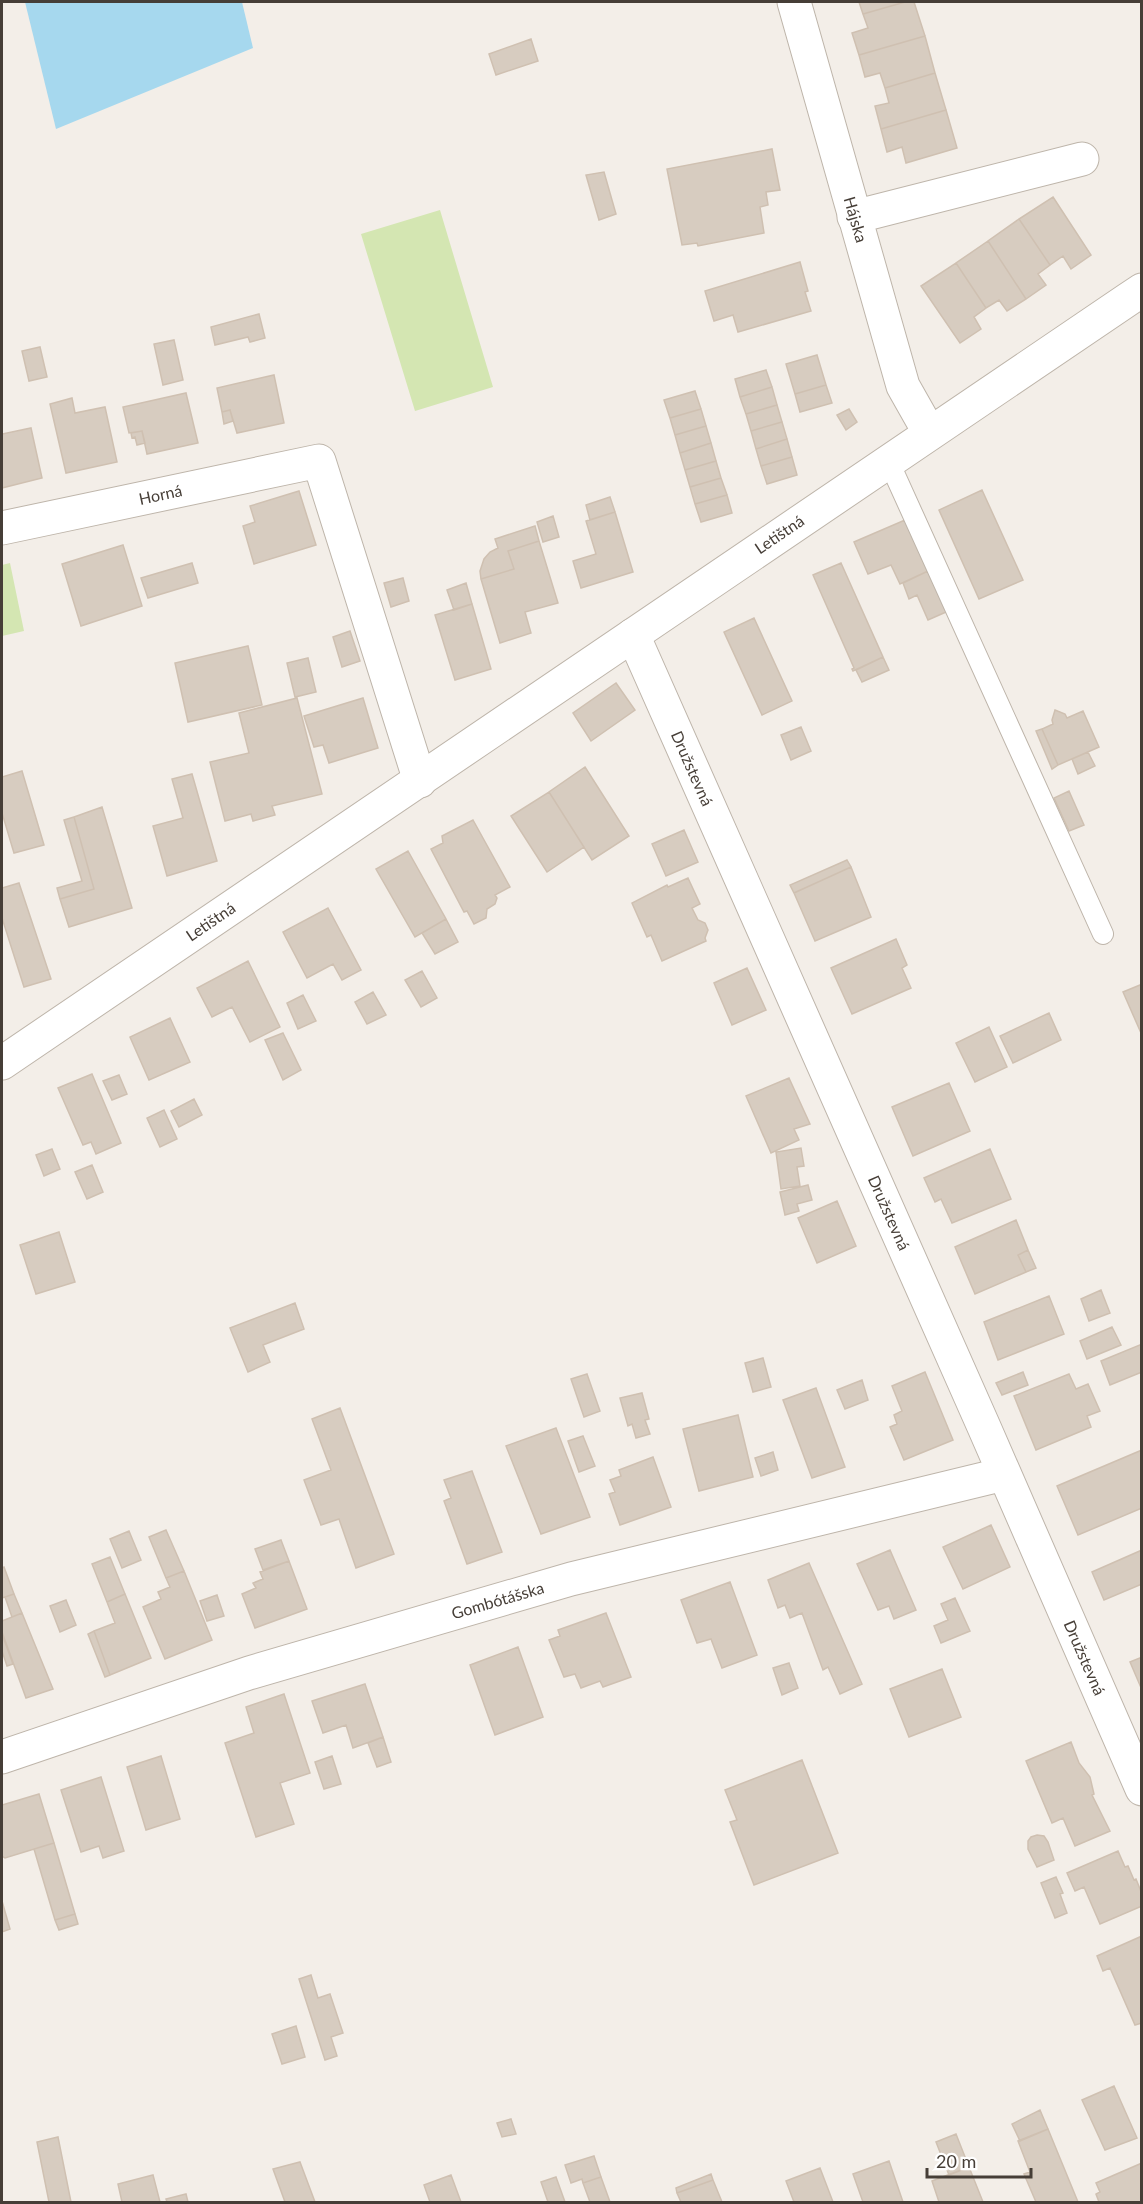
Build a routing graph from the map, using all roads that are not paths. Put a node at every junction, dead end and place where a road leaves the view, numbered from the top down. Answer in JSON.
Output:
{"nodes":[{"id":1,"x":794,"y":2,"type":"edge"},
{"id":2,"x":1082,"y":159,"type":"dead end"},
{"id":3,"x":854,"y":217,"type":"junction"},
{"id":4,"x":1142,"y":290,"type":"edge"},
{"id":5,"x":929,"y":432,"type":"junction"},
{"id":6,"x":889,"y":462,"type":"junction"},
{"id":7,"x":2,"y":528,"type":"edge"},
{"id":8,"x":633,"y":635,"type":"junction"},
{"id":9,"x":420,"y":781,"type":"junction"},
{"id":10,"x":1103,"y":934,"type":"dead end"},
{"id":11,"x":2,"y":1063,"type":"edge"},
{"id":12,"x":1004,"y":1474,"type":"junction"},
{"id":13,"x":2,"y":1757,"type":"edge"},
{"id":14,"x":1142,"y":1789,"type":"edge"}],
"edges":[{"from":1,"to":3,"type":"street","name":"Hájska"},
{"from":2,"to":3,"type":"street"},
{"from":3,"to":5,"type":"street","name":"Hájska"},
{"from":4,"to":5,"type":"street","name":"Letištná"},
{"from":5,"to":6,"type":"street","name":"Letištná"},
{"from":6,"to":8,"type":"street","name":"Letištná"},
{"from":6,"to":10,"type":"lane"},
{"from":7,"to":9,"type":"street","name":"Horná"},
{"from":8,"to":9,"type":"street","name":"Letištná"},
{"from":8,"to":12,"type":"street","name":"Družstevná"},
{"from":9,"to":11,"type":"street","name":"Letištná"},
{"from":12,"to":13,"type":"street","name":"Gombótášska"},
{"from":12,"to":14,"type":"street","name":"Družstevná"}]}
